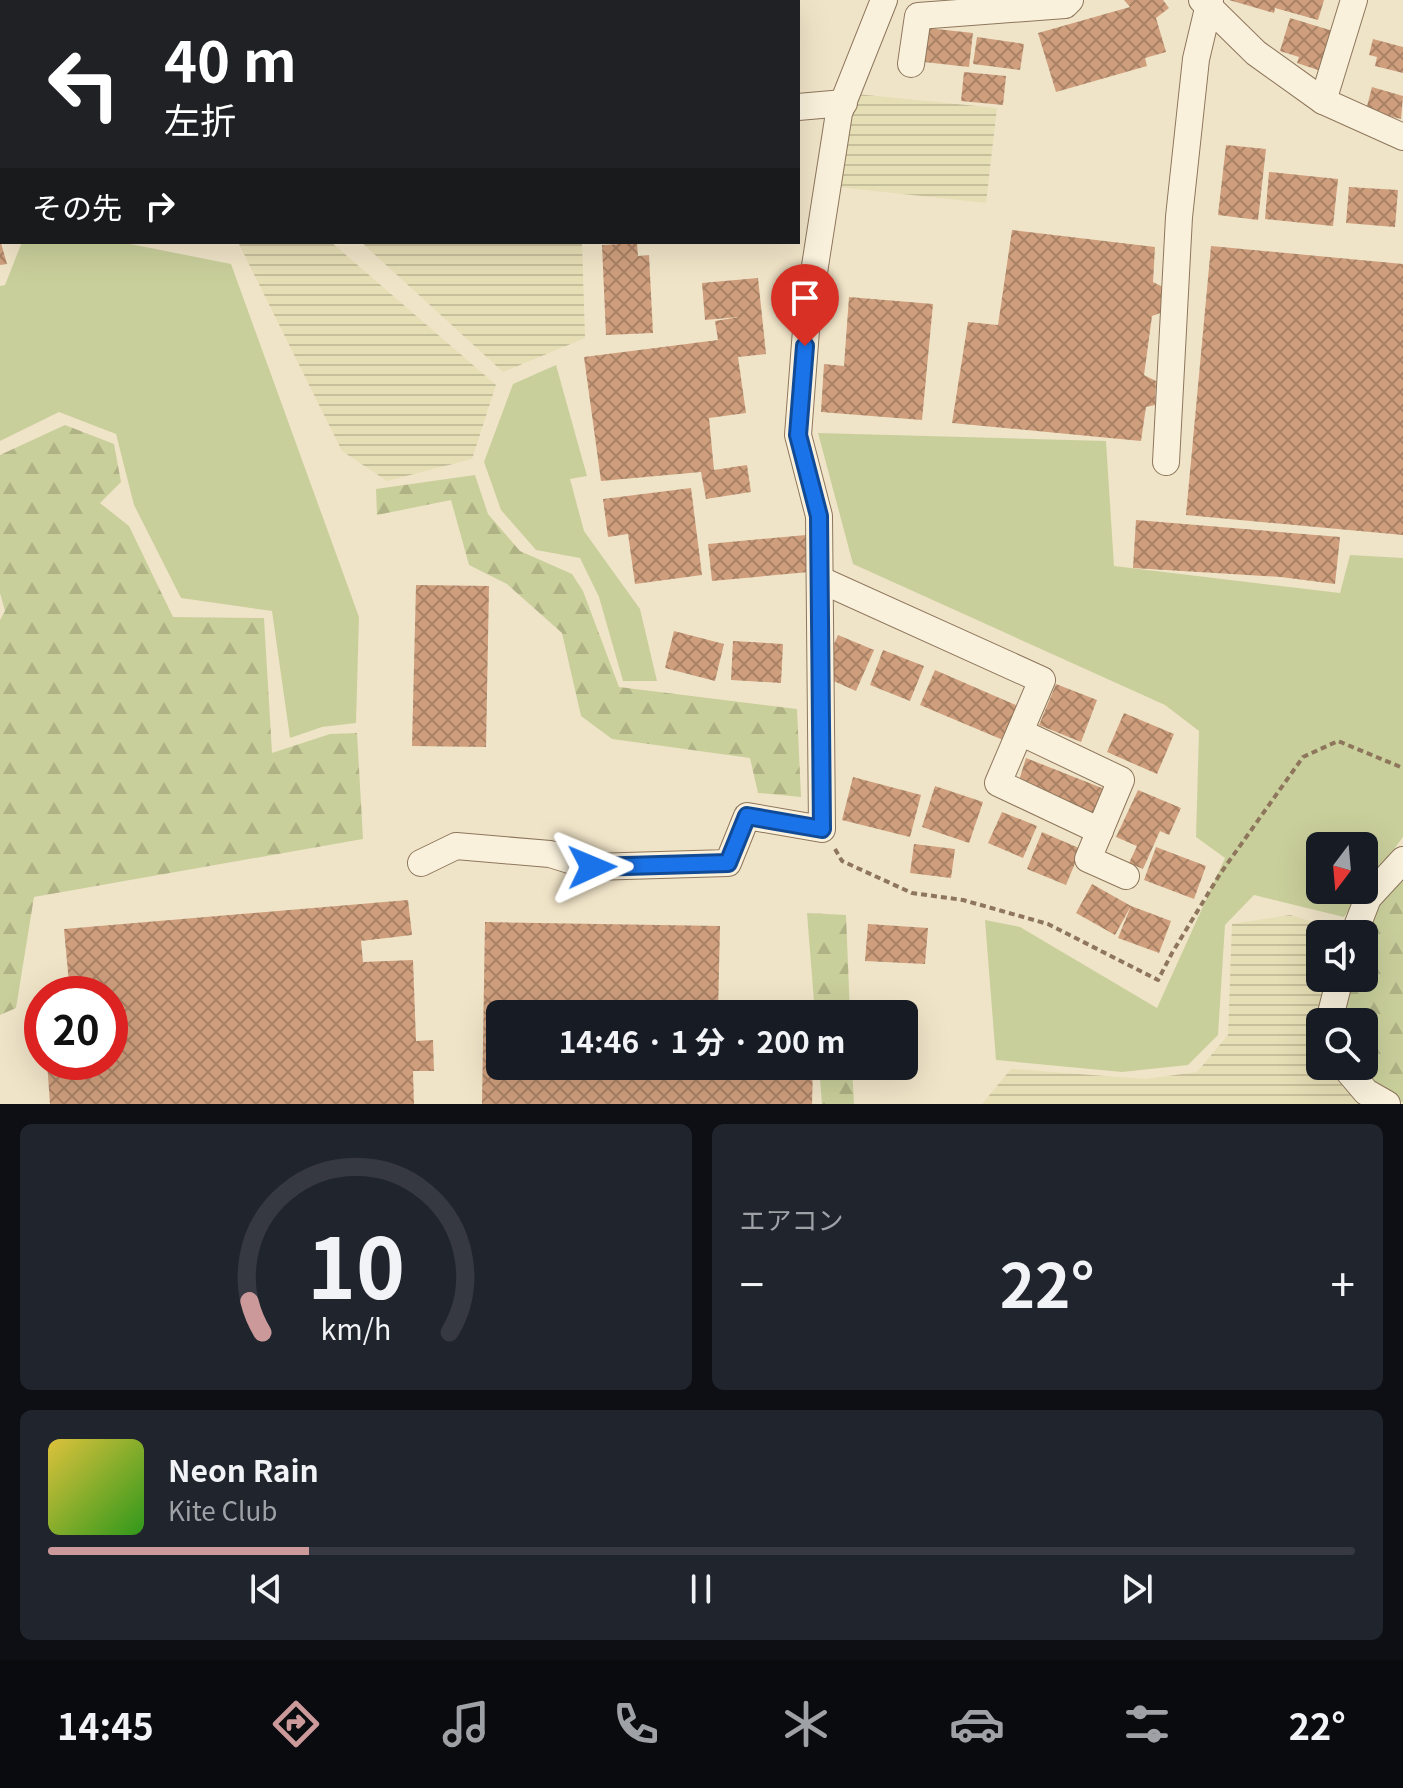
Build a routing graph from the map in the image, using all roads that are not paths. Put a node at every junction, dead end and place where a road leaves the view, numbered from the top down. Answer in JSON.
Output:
{"nodes":[{"id":1,"x":884,"y":0,"type":"edge"},
{"id":2,"x":1070,"y":0,"type":"edge"},
{"id":3,"x":1354,"y":0,"type":"edge"},
{"id":4,"x":1207,"y":2,"type":"edge"},
{"id":5,"x":911,"y":64,"type":"dead end"},
{"id":6,"x":1323,"y":101,"type":"junction"},
{"id":7,"x":844,"y":103,"type":"junction"},
{"id":8,"x":800,"y":107,"type":"edge"},
{"id":9,"x":1403,"y":137,"type":"edge"},
{"id":10,"x":1166,"y":462,"type":"dead end"},
{"id":11,"x":821,"y":580,"type":"junction"},
{"id":12,"x":1020,"y":732,"type":"junction"},
{"id":13,"x":1100,"y":831,"type":"junction"},
{"id":14,"x":1403,"y":860,"type":"edge"},
{"id":15,"x":421,"y":863,"type":"dead end"},
{"id":16,"x":1126,"y":876,"type":"dead end"},
{"id":17,"x":1359,"y":920,"type":"edge"},
{"id":18,"x":1356,"y":1080,"type":"edge"},
{"id":19,"x":1387,"y":1104,"type":"edge"}],
"edges":[{"from":1,"to":7,"type":"street"},
{"from":2,"to":5,"type":"street"},
{"from":3,"to":6,"type":"street"},
{"from":4,"to":6,"type":"street"},
{"from":4,"to":10,"type":"street"},
{"from":6,"to":9,"type":"street"},
{"from":7,"to":8,"type":"street"},
{"from":7,"to":11,"type":"street"},
{"from":11,"to":12,"type":"street"},
{"from":11,"to":15,"type":"street"},
{"from":12,"to":13,"type":"street"},
{"from":12,"to":13,"type":"street"},
{"from":13,"to":16,"type":"street"},
{"from":14,"to":17,"type":"street"},
{"from":18,"to":19,"type":"street"}]}
